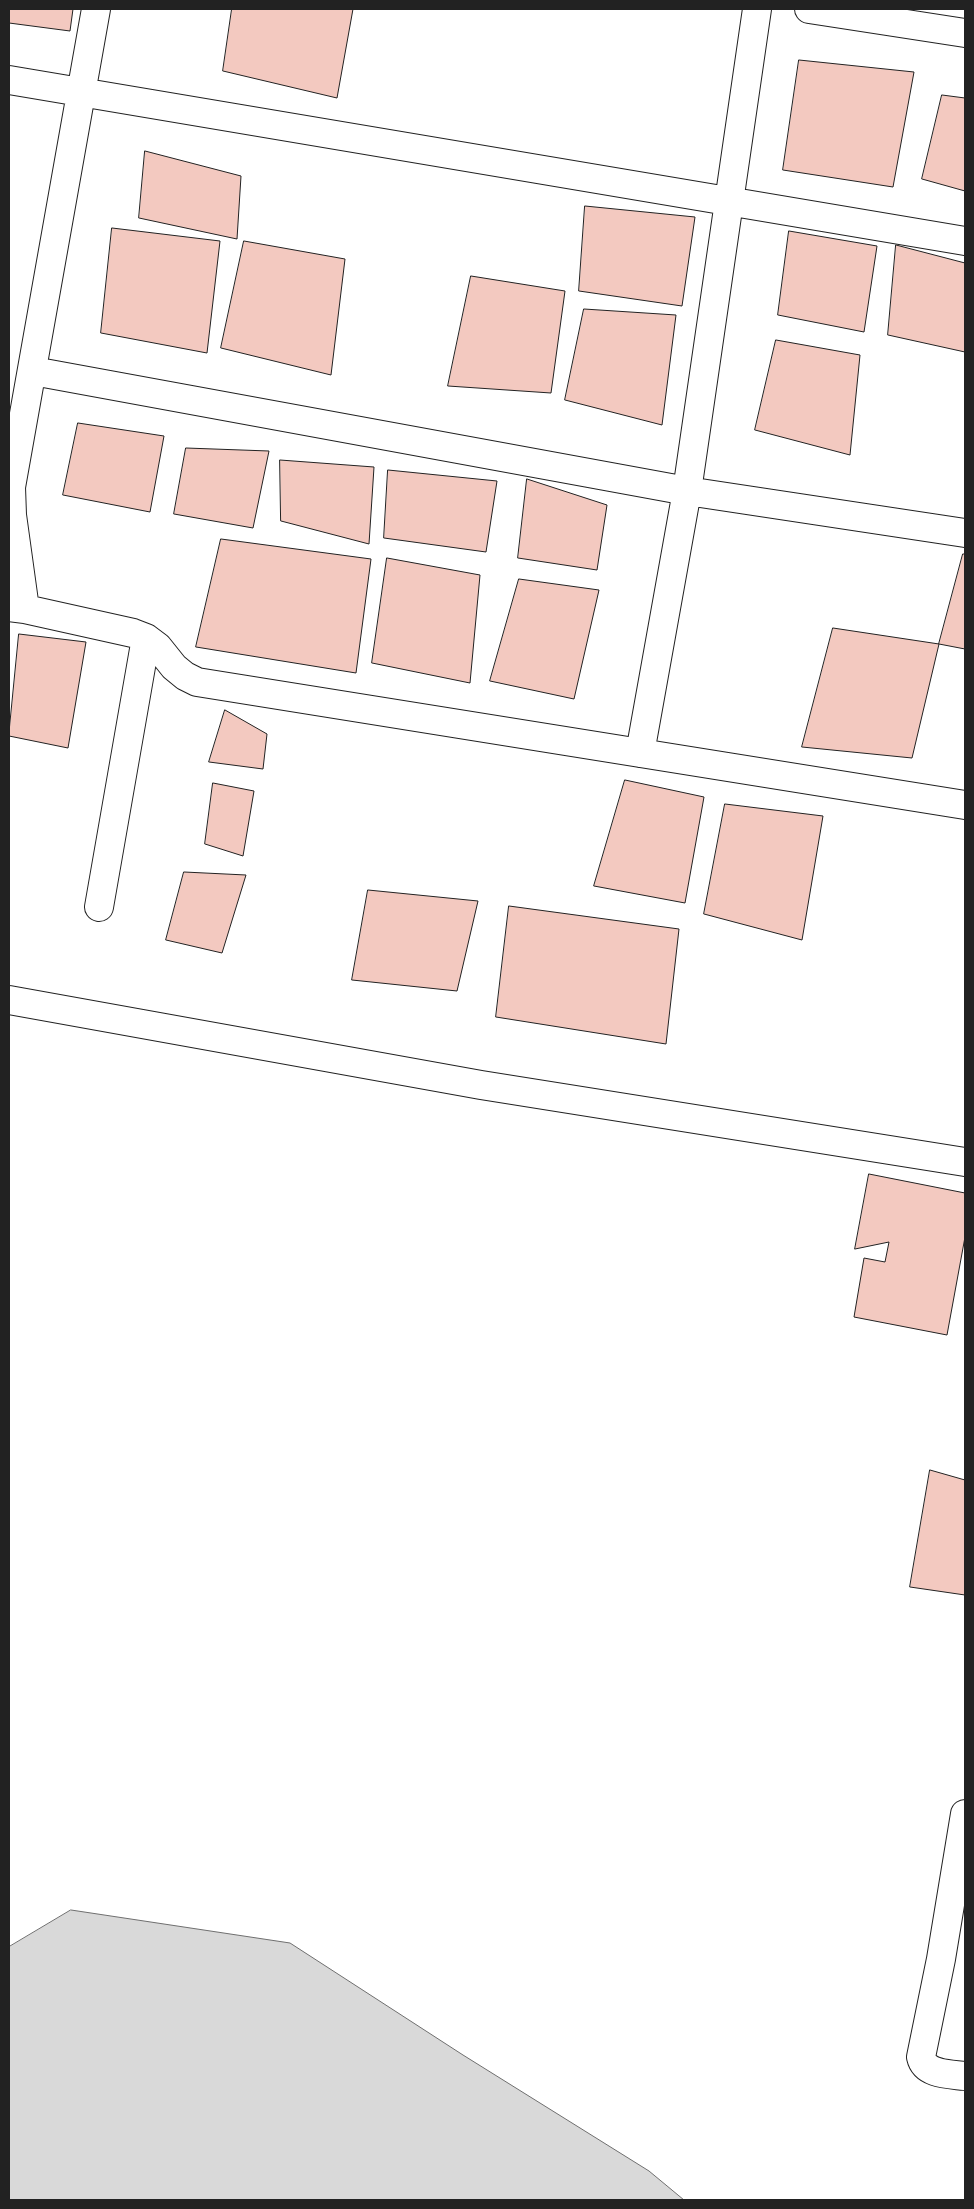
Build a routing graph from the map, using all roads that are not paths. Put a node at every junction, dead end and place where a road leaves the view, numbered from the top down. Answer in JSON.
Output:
{"nodes":[{"id":1,"x":96,"y":9,"type":"edge"},
{"id":2,"x":757,"y":9,"type":"edge"},
{"id":3,"x":809,"y":9,"type":"edge"},
{"id":4,"x":965,"y":33,"type":"edge"},
{"id":5,"x":9,"y":80,"type":"edge"},
{"id":6,"x":82,"y":92,"type":"junction"},
{"id":7,"x":729,"y":201,"type":"junction"},
{"id":8,"x":965,"y":241,"type":"edge"},
{"id":9,"x":33,"y":371,"type":"junction"},
{"id":10,"x":687,"y":491,"type":"junction"},
{"id":11,"x":965,"y":533,"type":"edge"},
{"id":12,"x":17,"y":608,"type":"edge"},
{"id":13,"x":146,"y":638,"type":"junction"},
{"id":14,"x":640,"y":753,"type":"junction"},
{"id":15,"x":965,"y":805,"type":"edge"},
{"id":16,"x":99,"y":908,"type":"dead end"},
{"id":17,"x":9,"y":1000,"type":"edge"},
{"id":18,"x":965,"y":1162,"type":"edge"},
{"id":19,"x":965,"y":1814,"type":"edge"},
{"id":20,"x":965,"y":2076,"type":"edge"}],
"edges":[{"from":1,"to":6,"type":"street"},
{"from":2,"to":7,"type":"street"},
{"from":3,"to":4,"type":"street"},
{"from":5,"to":6,"type":"street"},
{"from":6,"to":7,"type":"street"},
{"from":6,"to":9,"type":"street"},
{"from":7,"to":8,"type":"street"},
{"from":7,"to":10,"type":"street"},
{"from":9,"to":10,"type":"street"},
{"from":9,"to":12,"type":"street"},
{"from":10,"to":11,"type":"street"},
{"from":10,"to":14,"type":"street"},
{"from":12,"to":13,"type":"street"},
{"from":13,"to":14,"type":"street"},
{"from":13,"to":16,"type":"street"},
{"from":14,"to":15,"type":"street"},
{"from":17,"to":18,"type":"street"},
{"from":19,"to":20,"type":"street"}]}
